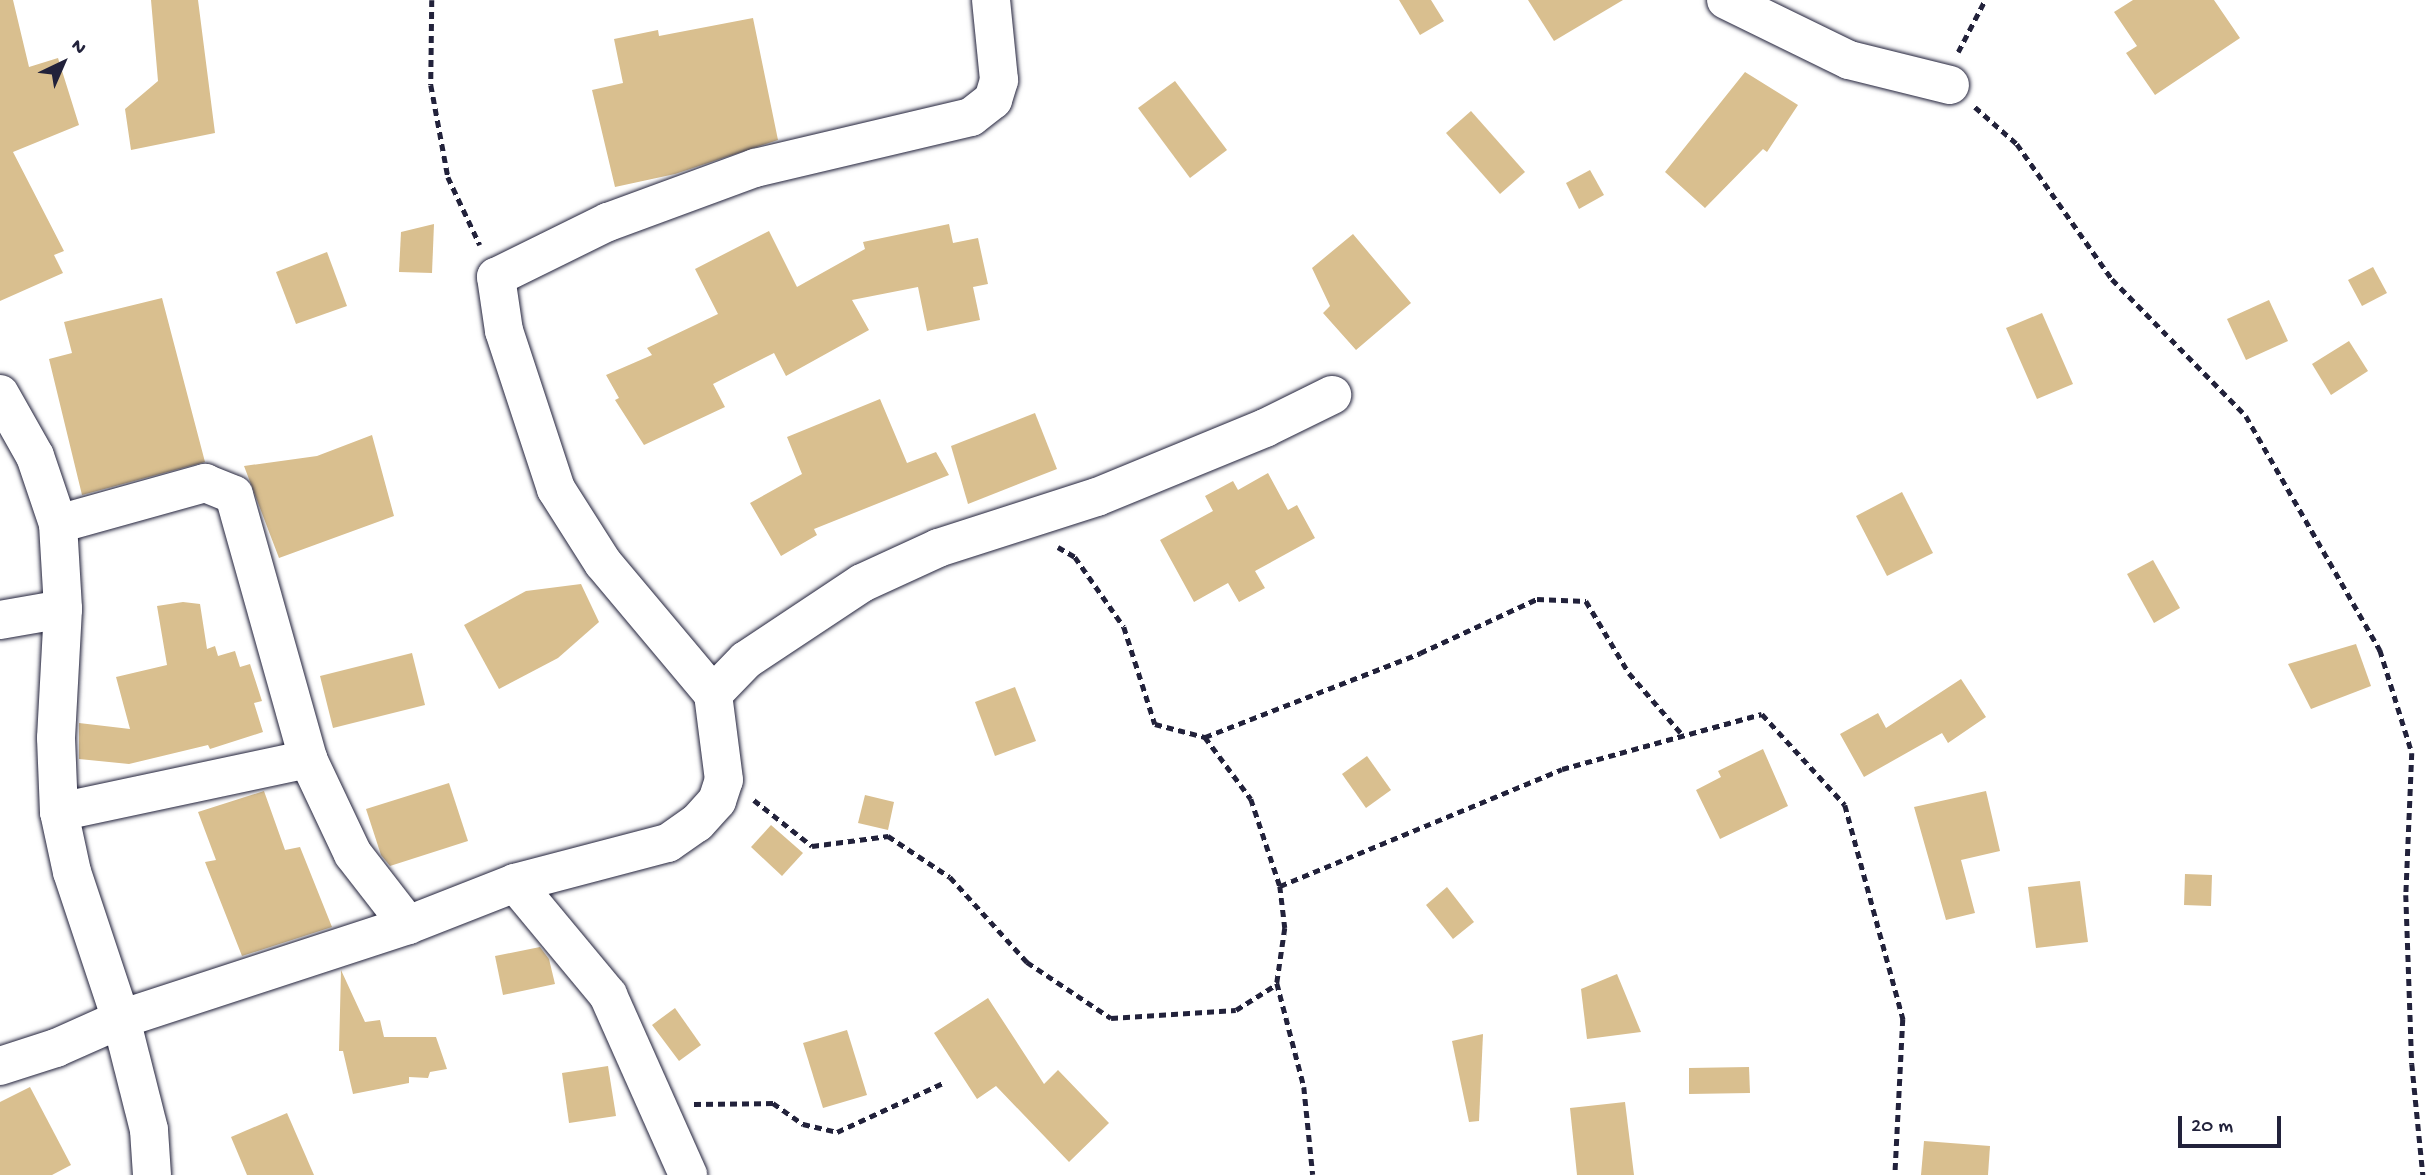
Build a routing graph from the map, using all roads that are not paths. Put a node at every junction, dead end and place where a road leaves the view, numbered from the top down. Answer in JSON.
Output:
{"nodes":[{"id":1,"x":991,"y":0,"type":"edge"},
{"id":2,"x":1726,"y":0,"type":"edge"},
{"id":3,"x":1950,"y":85,"type":"road end"},
{"id":4,"x":0,"y":394,"type":"edge"},
{"id":5,"x":1332,"y":394,"type":"dead end"},
{"id":6,"x":58,"y":524,"type":"junction"},
{"id":7,"x":63,"y":609,"type":"junction"},
{"id":8,"x":0,"y":620,"type":"edge"},
{"id":9,"x":713,"y":694,"type":"junction"},
{"id":10,"x":308,"y":759,"type":"junction"},
{"id":11,"x":59,"y":812,"type":"junction"},
{"id":12,"x":515,"y":883,"type":"junction"},
{"id":13,"x":408,"y":925,"type":"junction"},
{"id":14,"x":121,"y":1019,"type":"junction"},
{"id":15,"x":0,"y":1066,"type":"edge"},
{"id":16,"x":152,"y":1175,"type":"edge"},
{"id":17,"x":688,"y":1175,"type":"edge"}],
"edges":[{"from":1,"to":9,"type":"street"},
{"from":2,"to":3,"type":"street"},
{"from":4,"to":6,"type":"street"},
{"from":5,"to":9,"type":"street"},
{"from":6,"to":7,"type":"street"},
{"from":6,"to":10,"type":"street"},
{"from":7,"to":8,"type":"street"},
{"from":7,"to":11,"type":"street"},
{"from":9,"to":12,"type":"street"},
{"from":10,"to":11,"type":"street"},
{"from":10,"to":13,"type":"street"},
{"from":11,"to":14,"type":"street"},
{"from":12,"to":13,"type":"street"},
{"from":12,"to":17,"type":"street"},
{"from":13,"to":14,"type":"street"},
{"from":14,"to":15,"type":"street"},
{"from":14,"to":16,"type":"street"}]}
